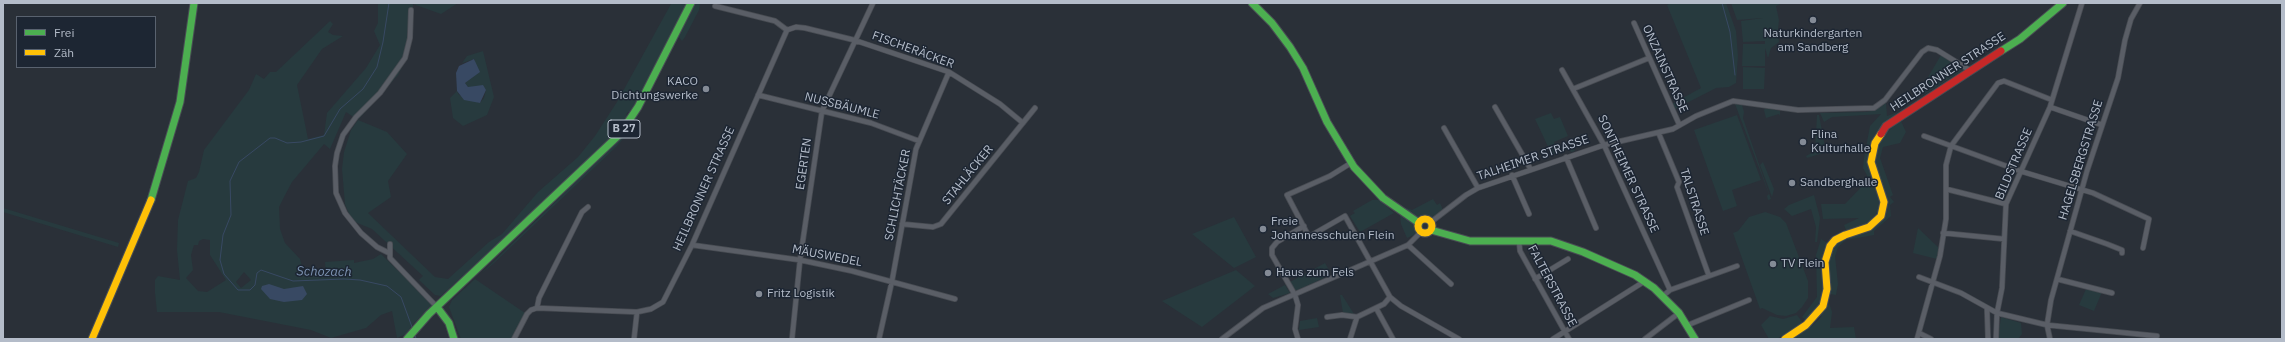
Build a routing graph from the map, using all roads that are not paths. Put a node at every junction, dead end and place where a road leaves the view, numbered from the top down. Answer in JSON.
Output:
{"nodes":[{"id":1,"x":194,"y":3,"type":"edge"},
{"id":2,"x":691,"y":3,"type":"edge"},
{"id":3,"x":873,"y":3,"type":"edge"},
{"id":4,"x":1252,"y":3,"type":"edge"},
{"id":5,"x":2063,"y":3,"type":"edge"},
{"id":6,"x":2082,"y":3,"type":"edge"},
{"id":7,"x":2140,"y":3,"type":"edge"},
{"id":8,"x":715,"y":6,"type":"dead end"},
{"id":9,"x":411,"y":10,"type":"dead end"},
{"id":10,"x":1634,"y":23,"type":"dead end"},
{"id":11,"x":787,"y":30,"type":"junction"},
{"id":12,"x":854,"y":40,"type":"junction"},
{"id":13,"x":1649,"y":58,"type":"junction"},
{"id":14,"x":1562,"y":70,"type":"dead end"},
{"id":15,"x":1971,"y":71,"type":"junction"},
{"id":16,"x":949,"y":72,"type":"junction"},
{"id":17,"x":1573,"y":89,"type":"junction"},
{"id":18,"x":758,"y":95,"type":"junction"},
{"id":19,"x":2052,"y":100,"type":"junction"},
{"id":20,"x":1495,"y":107,"type":"dead end"},
{"id":21,"x":2050,"y":107,"type":"junction"},
{"id":22,"x":1035,"y":108,"type":"dead end"},
{"id":23,"x":822,"y":111,"type":"junction"},
{"id":24,"x":1023,"y":123,"type":"junction"},
{"id":25,"x":1679,"y":124,"type":"junction"},
{"id":26,"x":2102,"y":125,"type":"junction"},
{"id":27,"x":1444,"y":128,"type":"dead end"},
{"id":28,"x":1659,"y":134,"type":"junction"},
{"id":29,"x":1924,"y":136,"type":"dead end"},
{"id":30,"x":920,"y":140,"type":"junction"},
{"id":31,"x":1604,"y":145,"type":"junction"},
{"id":32,"x":1951,"y":146,"type":"junction"},
{"id":33,"x":1566,"y":156,"type":"junction"},
{"id":34,"x":1351,"y":163,"type":"junction"},
{"id":35,"x":1530,"y":168,"type":"junction"},
{"id":36,"x":2020,"y":171,"type":"junction"},
{"id":37,"x":1512,"y":175,"type":"junction"},
{"id":38,"x":1478,"y":188,"type":"junction"},
{"id":39,"x":1946,"y":189,"type":"junction"},
{"id":40,"x":2082,"y":189,"type":"junction"},
{"id":41,"x":2006,"y":204,"type":"junction"},
{"id":42,"x":588,"y":207,"type":"dead end"},
{"id":43,"x":1529,"y":214,"type":"dead end"},
{"id":44,"x":1419,"y":222,"type":"junction"},
{"id":45,"x":902,"y":224,"type":"junction"},
{"id":46,"x":1304,"y":226,"type":"junction"},
{"id":47,"x":1431,"y":226,"type":"junction"},
{"id":48,"x":1596,"y":228,"type":"dead end"},
{"id":49,"x":2070,"y":231,"type":"junction"},
{"id":50,"x":1421,"y":232,"type":"junction"},
{"id":51,"x":1944,"y":233,"type":"junction"},
{"id":52,"x":2004,"y":239,"type":"junction"},
{"id":53,"x":1519,"y":241,"type":"junction"},
{"id":54,"x":390,"y":244,"type":"dead end"},
{"id":55,"x":692,"y":245,"type":"junction"},
{"id":56,"x":1408,"y":245,"type":"junction"},
{"id":57,"x":2143,"y":248,"type":"dead end"},
{"id":58,"x":389,"y":253,"type":"junction"},
{"id":59,"x":2122,"y":253,"type":"dead end"},
{"id":60,"x":1568,"y":259,"type":"dead end"},
{"id":61,"x":800,"y":260,"type":"junction"},
{"id":62,"x":1370,"y":262,"type":"junction"},
{"id":63,"x":1737,"y":266,"type":"dead end"},
{"id":64,"x":1709,"y":276,"type":"junction"},
{"id":65,"x":1919,"y":277,"type":"dead end"},
{"id":66,"x":1535,"y":279,"type":"junction"},
{"id":67,"x":2057,"y":279,"type":"junction"},
{"id":68,"x":892,"y":280,"type":"junction"},
{"id":69,"x":1645,"y":281,"type":"junction"},
{"id":70,"x":1935,"y":281,"type":"junction"},
{"id":71,"x":1451,"y":284,"type":"dead end"},
{"id":72,"x":1670,"y":290,"type":"junction"},
{"id":73,"x":2112,"y":293,"type":"dead end"},
{"id":74,"x":1295,"y":295,"type":"junction"},
{"id":75,"x":1663,"y":296,"type":"junction"},
{"id":76,"x":1390,"y":297,"type":"junction"},
{"id":77,"x":955,"y":299,"type":"dead end"},
{"id":78,"x":1749,"y":300,"type":"dead end"},
{"id":79,"x":437,"y":307,"type":"junction"},
{"id":80,"x":537,"y":308,"type":"junction"},
{"id":81,"x":1376,"y":308,"type":"junction"},
{"id":82,"x":1987,"y":309,"type":"junction"},
{"id":83,"x":636,"y":312,"type":"junction"},
{"id":84,"x":1997,"y":313,"type":"junction"},
{"id":85,"x":1678,"y":314,"type":"junction"},
{"id":86,"x":1327,"y":317,"type":"dead end"},
{"id":87,"x":1357,"y":317,"type":"junction"},
{"id":88,"x":2047,"y":325,"type":"junction"},
{"id":89,"x":1688,"y":326,"type":"junction"},
{"id":90,"x":1565,"y":331,"type":"junction"},
{"id":91,"x":1919,"y":333,"type":"junction"},
{"id":92,"x":2157,"y":336,"type":"dead end"},
{"id":93,"x":408,"y":338,"type":"edge"},
{"id":94,"x":92,"y":339,"type":"edge"},
{"id":95,"x":454,"y":339,"type":"edge"},
{"id":96,"x":514,"y":339,"type":"edge"},
{"id":97,"x":634,"y":339,"type":"edge"},
{"id":98,"x":792,"y":339,"type":"edge"},
{"id":99,"x":879,"y":339,"type":"edge"},
{"id":100,"x":1222,"y":339,"type":"edge"},
{"id":101,"x":1297,"y":339,"type":"edge"},
{"id":102,"x":1350,"y":339,"type":"edge"},
{"id":103,"x":1394,"y":339,"type":"edge"},
{"id":104,"x":1459,"y":339,"type":"edge"},
{"id":105,"x":1553,"y":339,"type":"edge"},
{"id":106,"x":1569,"y":339,"type":"edge"},
{"id":107,"x":1645,"y":339,"type":"edge"},
{"id":108,"x":1695,"y":339,"type":"edge"},
{"id":109,"x":1785,"y":339,"type":"edge"},
{"id":110,"x":1917,"y":339,"type":"edge"},
{"id":111,"x":1931,"y":339,"type":"edge"},
{"id":112,"x":1988,"y":339,"type":"edge"},
{"id":113,"x":1996,"y":339,"type":"edge"},
{"id":114,"x":2050,"y":339,"type":"edge"}],
"edges":[{"from":1,"to":94,"type":"main road"},
{"from":2,"to":79,"type":"main road","number":"B 27"},
{"from":3,"to":12,"type":"street","name":"EGERTEN"},
{"from":4,"to":34,"type":"main road"},
{"from":5,"to":15,"type":"main road","name":"HEILBRONNER STRASSE"},
{"from":6,"to":19,"type":"street","name":"BILDSTRASSE"},
{"from":7,"to":26,"type":"street","name":"HAGELSBERGSTRASSE"},
{"from":8,"to":11,"type":"street"},
{"from":9,"to":58,"type":"street"},
{"from":10,"to":13,"type":"street","name":"ONZAINSTRASSE"},
{"from":11,"to":12,"type":"street"},
{"from":11,"to":18,"type":"street","name":"HEILBRONNER STRASSE"},
{"from":12,"to":16,"type":"street","name":"FISCHERÄCKER"},
{"from":12,"to":23,"type":"street","name":"EGERTEN"},
{"from":13,"to":17,"type":"street"},
{"from":13,"to":25,"type":"street","name":"ONZAINSTRASSE"},
{"from":14,"to":17,"type":"street","name":"SONTHEIMER STRASSE"},
{"from":15,"to":25,"type":"street","name":"TALHEIMER STRASSE"},
{"from":15,"to":109,"type":"main road","name":"HEILBRONNER STRASSE"},
{"from":16,"to":24,"type":"street","name":"FISCHERÄCKER"},
{"from":16,"to":30,"type":"street","name":"SCHLICHTÄCKER"},
{"from":17,"to":31,"type":"street","name":"SONTHEIMER STRASSE"},
{"from":18,"to":23,"type":"street","name":"NUSSBÄUMLE"},
{"from":18,"to":55,"type":"street","name":"HEILBRONNER STRASSE"},
{"from":19,"to":21,"type":"street","name":"BILDSTRASSE"},
{"from":19,"to":32,"type":"street"},
{"from":20,"to":35,"type":"street"},
{"from":21,"to":26,"type":"street"},
{"from":21,"to":36,"type":"street","name":"BILDSTRASSE"},
{"from":22,"to":24,"type":"street","name":"STAHLÄCKER"},
{"from":23,"to":30,"type":"street","name":"NUSSBÄUMLE"},
{"from":23,"to":61,"type":"street","name":"EGERTEN"},
{"from":24,"to":45,"type":"street","name":"STAHLÄCKER"},
{"from":25,"to":28,"type":"street","name":"TALHEIMER STRASSE"},
{"from":26,"to":40,"type":"street","name":"HAGELSBERGSTRASSE"},
{"from":27,"to":38,"type":"street"},
{"from":28,"to":31,"type":"street","name":"TALHEIMER STRASSE"},
{"from":28,"to":64,"type":"street","name":"TALSTRASSE"},
{"from":29,"to":32,"type":"street"},
{"from":30,"to":45,"type":"street","name":"SCHLICHTÄCKER"},
{"from":31,"to":33,"type":"street","name":"TALHEIMER STRASSE"},
{"from":31,"to":72,"type":"street","name":"SONTHEIMER STRASSE"},
{"from":32,"to":36,"type":"street"},
{"from":32,"to":39,"type":"street"},
{"from":33,"to":35,"type":"street","name":"TALHEIMER STRASSE"},
{"from":33,"to":48,"type":"street"},
{"from":34,"to":44,"type":"main road"},
{"from":34,"to":46,"type":"street"},
{"from":35,"to":37,"type":"street","name":"TALHEIMER STRASSE"},
{"from":36,"to":40,"type":"street"},
{"from":36,"to":41,"type":"street","name":"BILDSTRASSE"},
{"from":37,"to":38,"type":"street","name":"TALHEIMER STRASSE"},
{"from":37,"to":43,"type":"street"},
{"from":38,"to":47,"type":"street","name":"TALHEIMER STRASSE"},
{"from":39,"to":41,"type":"street"},
{"from":39,"to":51,"type":"street"},
{"from":40,"to":49,"type":"street","name":"HAGELSBERGSTRASSE"},
{"from":40,"to":57,"type":"street"},
{"from":41,"to":52,"type":"street","name":"BILDSTRASSE"},
{"from":42,"to":80,"type":"street"},
{"from":44,"to":47,"type":"main road"},
{"from":44,"to":50,"type":"main road"},
{"from":45,"to":68,"type":"street","name":"SCHLICHTÄCKER"},
{"from":46,"to":62,"type":"street"},
{"from":46,"to":74,"type":"street"},
{"from":47,"to":50,"type":"main road"},
{"from":47,"to":53,"type":"main road"},
{"from":49,"to":59,"type":"street"},
{"from":49,"to":67,"type":"street","name":"HAGELSBERGSTRASSE"},
{"from":50,"to":56,"type":"street"},
{"from":51,"to":52,"type":"street"},
{"from":51,"to":70,"type":"street"},
{"from":52,"to":84,"type":"street","name":"BILDSTRASSE"},
{"from":53,"to":66,"type":"street","name":"FALTERSTRASSE"},
{"from":53,"to":69,"type":"main road"},
{"from":54,"to":58,"type":"street"},
{"from":55,"to":61,"type":"street","name":"MÄUSWEDEL"},
{"from":55,"to":83,"type":"street","name":"HEILBRONNER STRASSE"},
{"from":56,"to":62,"type":"street"},
{"from":56,"to":71,"type":"street"},
{"from":58,"to":79,"type":"street"},
{"from":60,"to":66,"type":"street"},
{"from":61,"to":68,"type":"street","name":"MÄUSWEDEL"},
{"from":61,"to":98,"type":"street","name":"EGERTEN"},
{"from":62,"to":74,"type":"street"},
{"from":62,"to":76,"type":"street"},
{"from":63,"to":64,"type":"street"},
{"from":64,"to":72,"type":"street"},
{"from":65,"to":70,"type":"street"},
{"from":66,"to":90,"type":"street","name":"FALTERSTRASSE"},
{"from":67,"to":73,"type":"street"},
{"from":67,"to":88,"type":"street","name":"HAGELSBERGSTRASSE"},
{"from":68,"to":77,"type":"street","name":"MÄUSWEDEL"},
{"from":68,"to":99,"type":"street","name":"SCHLICHTÄCKER"},
{"from":69,"to":75,"type":"main road"},
{"from":69,"to":90,"type":"street"},
{"from":70,"to":82,"type":"street"},
{"from":70,"to":91,"type":"street"},
{"from":72,"to":75,"type":"street"},
{"from":74,"to":100,"type":"street"},
{"from":74,"to":101,"type":"street"},
{"from":75,"to":85,"type":"main road"},
{"from":76,"to":81,"type":"street"},
{"from":76,"to":104,"type":"street"},
{"from":78,"to":89,"type":"street"},
{"from":79,"to":93,"type":"main road","number":"B 27"},
{"from":79,"to":95,"type":"main road"},
{"from":80,"to":83,"type":"street","name":"HEILBRONNER STRASSE"},
{"from":80,"to":96,"type":"street"},
{"from":81,"to":87,"type":"street"},
{"from":81,"to":103,"type":"street"},
{"from":82,"to":84,"type":"street"},
{"from":82,"to":112,"type":"street"},
{"from":83,"to":97,"type":"street"},
{"from":84,"to":88,"type":"street"},
{"from":84,"to":113,"type":"street","name":"BILDSTRASSE"},
{"from":85,"to":89,"type":"main road"},
{"from":85,"to":107,"type":"street"},
{"from":86,"to":87,"type":"street"},
{"from":87,"to":102,"type":"street"},
{"from":88,"to":92,"type":"street"},
{"from":88,"to":114,"type":"street"},
{"from":89,"to":108,"type":"main road"},
{"from":90,"to":105,"type":"street"},
{"from":90,"to":106,"type":"street","name":"FALTERSTRASSE"},
{"from":91,"to":110,"type":"street"},
{"from":91,"to":111,"type":"street"}]}
